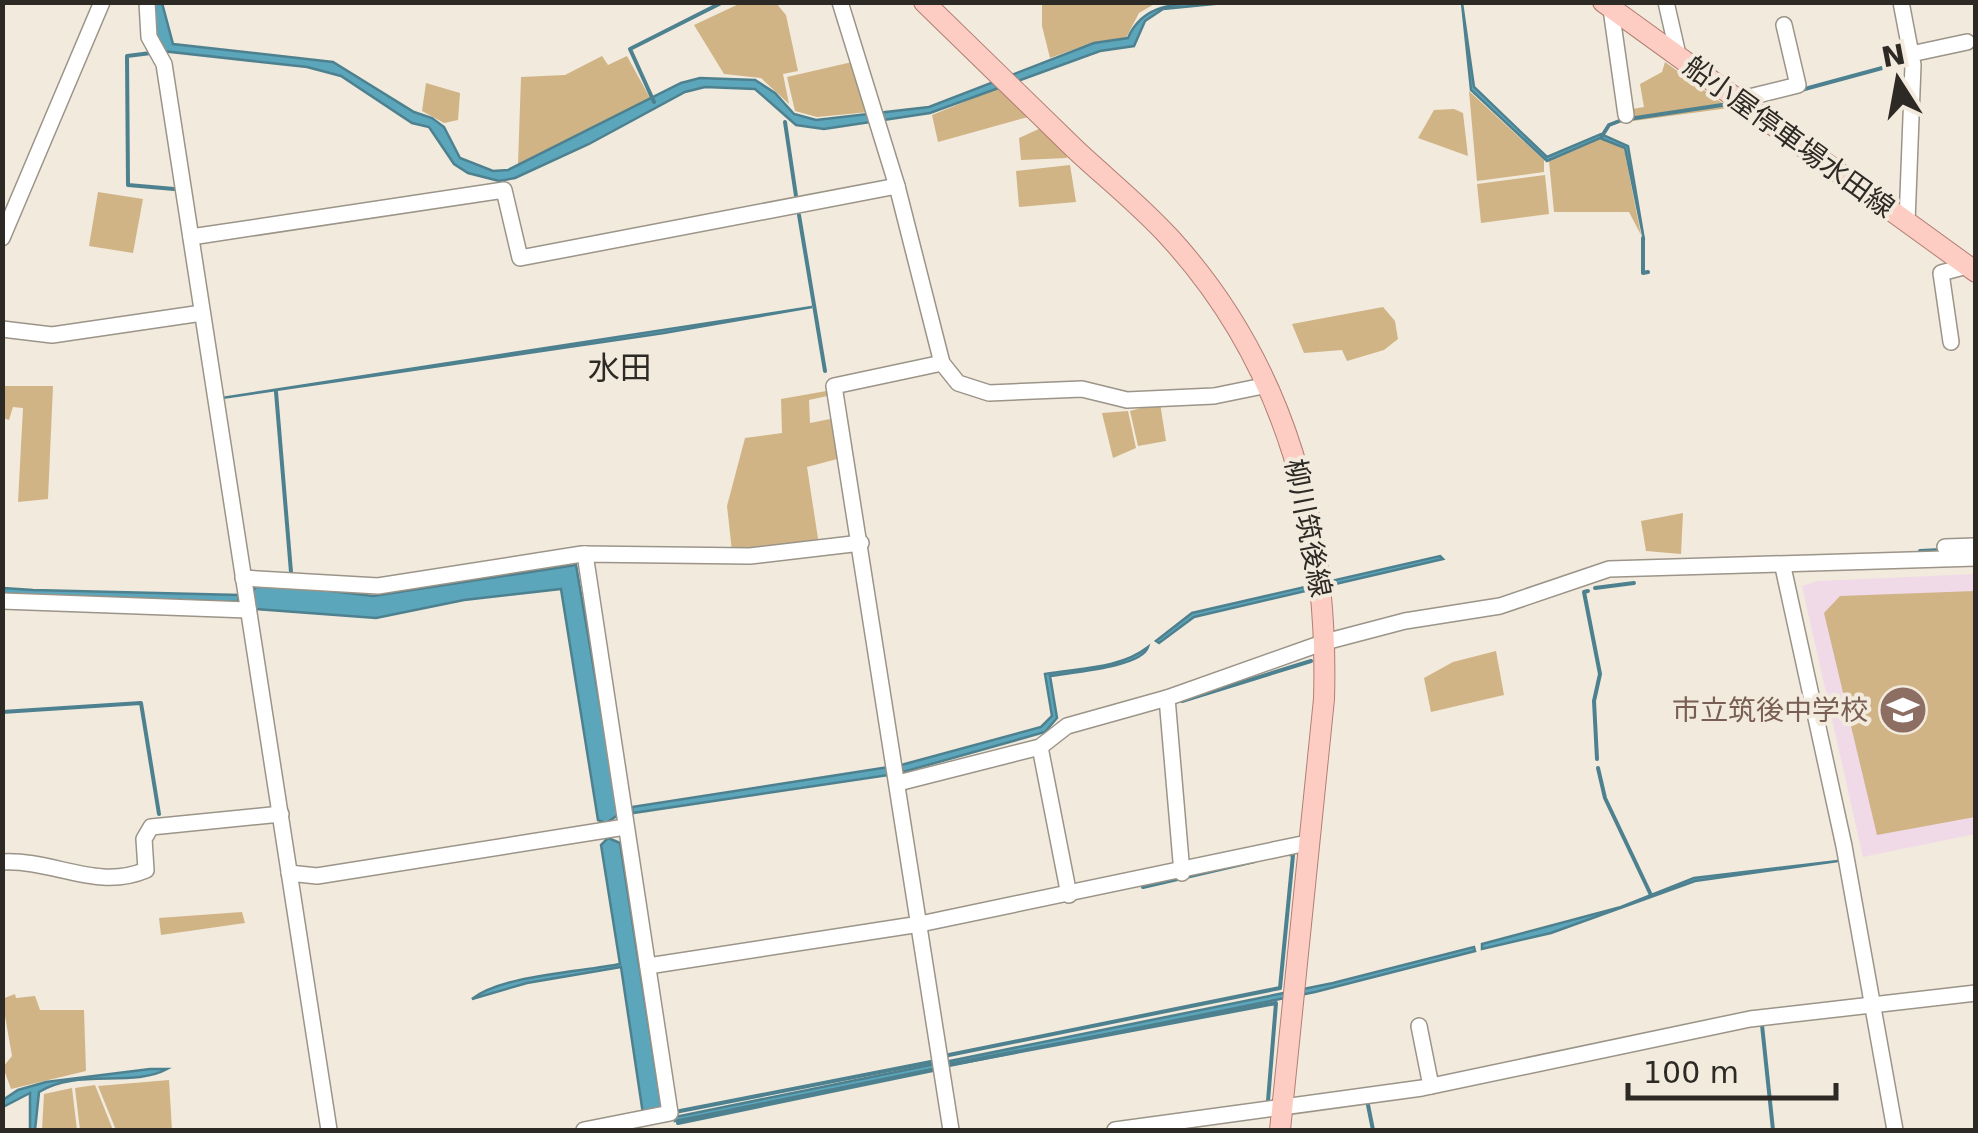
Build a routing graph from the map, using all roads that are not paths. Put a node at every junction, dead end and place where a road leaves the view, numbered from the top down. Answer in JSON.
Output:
{"nodes":[{"id":1,"x":102,"y":2,"type":"edge"},
{"id":2,"x":147,"y":2,"type":"edge"},
{"id":3,"x":840,"y":2,"type":"edge"},
{"id":4,"x":924,"y":2,"type":"edge"},
{"id":5,"x":1666,"y":2,"type":"edge"},
{"id":6,"x":1901,"y":2,"type":"edge"},
{"id":7,"x":1607,"y":6,"type":"edge"},
{"id":8,"x":1784,"y":25,"type":"dead end"},
{"id":9,"x":1966,"y":42,"type":"dead end"},
{"id":10,"x":1911,"y":54,"type":"junction"},
{"id":11,"x":1679,"y":59,"type":"junction"},
{"id":12,"x":1737,"y":100,"type":"junction"},
{"id":13,"x":1626,"y":115,"type":"dead end"},
{"id":14,"x":897,"y":186,"type":"junction"},
{"id":15,"x":1907,"y":222,"type":"junction"},
{"id":16,"x":191,"y":237,"type":"junction"},
{"id":17,"x":2,"y":238,"type":"edge"},
{"id":18,"x":1971,"y":269,"type":"edge"},
{"id":19,"x":202,"y":313,"type":"junction"},
{"id":20,"x":2,"y":330,"type":"edge"},
{"id":21,"x":1951,"y":342,"type":"dead end"},
{"id":22,"x":942,"y":363,"type":"junction"},
{"id":23,"x":1268,"y":385,"type":"junction"},
{"id":24,"x":860,"y":542,"type":"junction"},
{"id":25,"x":1976,"y":546,"type":"edge"},
{"id":26,"x":1944,"y":547,"type":"dead end"},
{"id":27,"x":586,"y":554,"type":"junction"},
{"id":28,"x":1976,"y":558,"type":"edge"},
{"id":29,"x":1783,"y":567,"type":"junction"},
{"id":30,"x":243,"y":578,"type":"junction"},
{"id":31,"x":2,"y":601,"type":"edge"},
{"id":32,"x":248,"y":610,"type":"junction"},
{"id":33,"x":1326,"y":642,"type":"junction"},
{"id":34,"x":1167,"y":698,"type":"junction"},
{"id":35,"x":1040,"y":746,"type":"junction"},
{"id":36,"x":898,"y":783,"type":"junction"},
{"id":37,"x":281,"y":814,"type":"junction"},
{"id":38,"x":625,"y":828,"type":"junction"},
{"id":39,"x":1307,"y":843,"type":"junction"},
{"id":40,"x":2,"y":862,"type":"edge"},
{"id":41,"x":1182,"y":872,"type":"junction"},
{"id":42,"x":289,"y":873,"type":"junction"},
{"id":43,"x":1069,"y":895,"type":"junction"},
{"id":44,"x":920,"y":924,"type":"junction"},
{"id":45,"x":648,"y":966,"type":"junction"},
{"id":46,"x":1976,"y":994,"type":"edge"},
{"id":47,"x":1874,"y":1004,"type":"junction"},
{"id":48,"x":1419,"y":1026,"type":"dead end"},
{"id":49,"x":1431,"y":1086,"type":"junction"},
{"id":50,"x":1282,"y":1108,"type":"junction"},
{"id":51,"x":1221,"y":1124,"type":"edge"},
{"id":52,"x":329,"y":1130,"type":"edge"},
{"id":53,"x":584,"y":1130,"type":"edge"},
{"id":54,"x":951,"y":1130,"type":"edge"},
{"id":55,"x":1115,"y":1130,"type":"edge"},
{"id":56,"x":1280,"y":1130,"type":"edge"},
{"id":57,"x":1894,"y":1130,"type":"edge"}],
"edges":[{"from":1,"to":17,"type":"street"},
{"from":2,"to":16,"type":"street"},
{"from":3,"to":14,"type":"street"},
{"from":4,"to":23,"type":"main road","name":"柳川筑後線"},
{"from":5,"to":11,"type":"street"},
{"from":6,"to":10,"type":"street"},
{"from":7,"to":11,"type":"main road","name":"船小屋停車場水田線"},
{"from":7,"to":13,"type":"street"},
{"from":8,"to":12,"type":"street"},
{"from":9,"to":10,"type":"street"},
{"from":10,"to":15,"type":"street"},
{"from":11,"to":12,"type":"main road","name":"船小屋停車場水田線"},
{"from":12,"to":15,"type":"main road","name":"船小屋停車場水田線"},
{"from":14,"to":16,"type":"street"},
{"from":14,"to":22,"type":"street"},
{"from":15,"to":18,"type":"main road","name":"船小屋停車場水田線"},
{"from":16,"to":19,"type":"street"},
{"from":18,"to":21,"type":"street"},
{"from":19,"to":20,"type":"street"},
{"from":19,"to":30,"type":"street"},
{"from":22,"to":23,"type":"street"},
{"from":22,"to":24,"type":"street"},
{"from":23,"to":33,"type":"main road","name":"柳川筑後線"},
{"from":24,"to":27,"type":"street"},
{"from":24,"to":36,"type":"street"},
{"from":25,"to":26,"type":"street"},
{"from":27,"to":30,"type":"street"},
{"from":27,"to":38,"type":"street"},
{"from":28,"to":29,"type":"street"},
{"from":29,"to":33,"type":"street"},
{"from":29,"to":47,"type":"street"},
{"from":30,"to":32,"type":"street"},
{"from":31,"to":32,"type":"street"},
{"from":32,"to":37,"type":"street"},
{"from":33,"to":34,"type":"street"},
{"from":33,"to":39,"type":"main road","name":"柳川筑後線"},
{"from":34,"to":35,"type":"street"},
{"from":34,"to":41,"type":"street"},
{"from":35,"to":36,"type":"street"},
{"from":35,"to":43,"type":"street"},
{"from":36,"to":44,"type":"street"},
{"from":37,"to":40,"type":"street"},
{"from":37,"to":42,"type":"street"},
{"from":38,"to":42,"type":"street"},
{"from":38,"to":45,"type":"street"},
{"from":39,"to":41,"type":"street"},
{"from":39,"to":50,"type":"main road","name":"柳川筑後線"},
{"from":41,"to":43,"type":"street"},
{"from":42,"to":52,"type":"street"},
{"from":43,"to":44,"type":"street"},
{"from":44,"to":45,"type":"street"},
{"from":44,"to":54,"type":"street"},
{"from":45,"to":53,"type":"street"},
{"from":46,"to":47,"type":"street"},
{"from":47,"to":49,"type":"street"},
{"from":47,"to":57,"type":"street"},
{"from":48,"to":49,"type":"street"},
{"from":49,"to":50,"type":"street"},
{"from":50,"to":51,"type":"street"},
{"from":50,"to":56,"type":"main road","name":"柳川筑後線"},
{"from":51,"to":55,"type":"street"}]}
